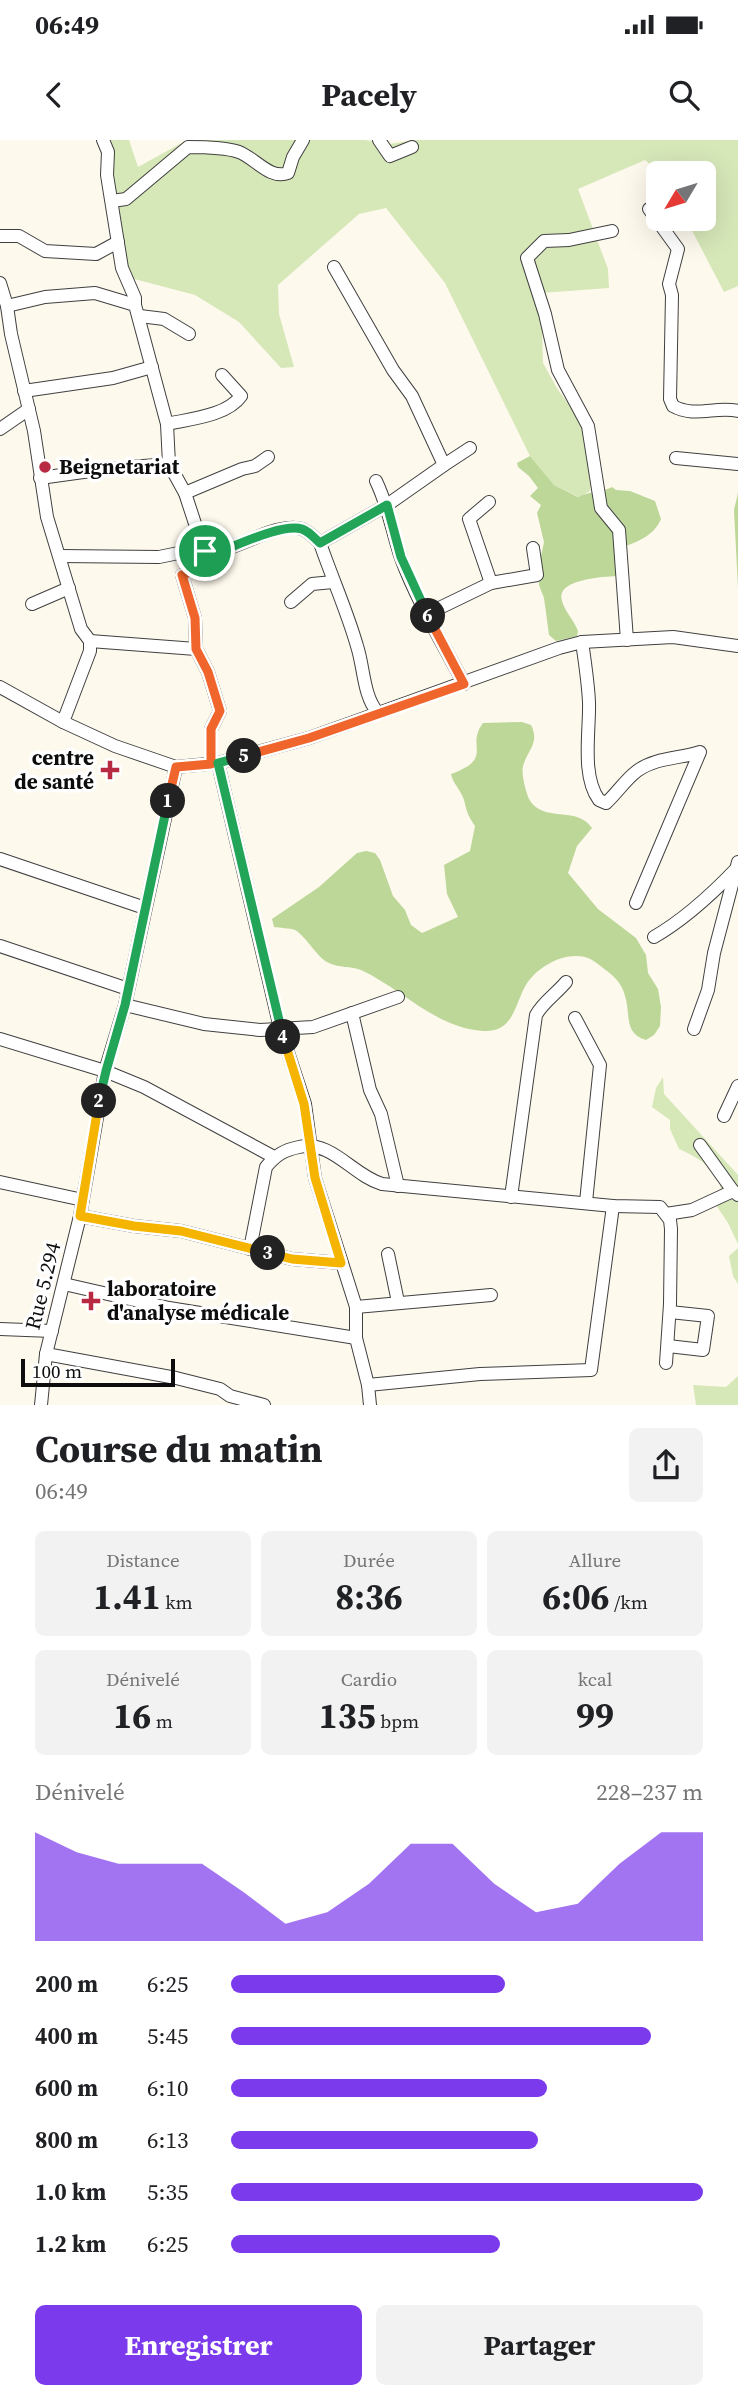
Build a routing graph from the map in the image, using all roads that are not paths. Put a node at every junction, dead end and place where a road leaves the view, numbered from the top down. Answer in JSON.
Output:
{"nodes":[{"id":1,"x":103,"y":140,"type":"edge"},
{"id":2,"x":303,"y":140,"type":"edge"},
{"id":3,"x":379,"y":140,"type":"edge"},
{"id":4,"x":412,"y":147,"type":"dead end"},
{"id":5,"x":112,"y":201,"type":"junction"},
{"id":6,"x":612,"y":231,"type":"dead end"},
{"id":7,"x":665,"y":231,"type":"edge"},
{"id":8,"x":0,"y":236,"type":"edge"},
{"id":9,"x":118,"y":242,"type":"junction"},
{"id":10,"x":334,"y":267,"type":"dead end"},
{"id":11,"x":0,"y":283,"type":"edge"},
{"id":12,"x":136,"y":303,"type":"junction"},
{"id":13,"x":7,"y":306,"type":"junction"},
{"id":14,"x":12,"y":334,"type":"junction"},
{"id":15,"x":189,"y":334,"type":"dead end"},
{"id":16,"x":0,"y":342,"type":"edge"},
{"id":17,"x":152,"y":367,"type":"junction"},
{"id":18,"x":222,"y":375,"type":"dead end"},
{"id":19,"x":24,"y":391,"type":"junction"},
{"id":20,"x":29,"y":409,"type":"junction"},
{"id":21,"x":738,"y":411,"type":"edge"},
{"id":22,"x":167,"y":424,"type":"junction"},
{"id":23,"x":0,"y":429,"type":"edge"},
{"id":24,"x":470,"y":448,"type":"dead end"},
{"id":25,"x":268,"y":457,"type":"dead end"},
{"id":26,"x":676,"y":458,"type":"dead end"},
{"id":27,"x":169,"y":464,"type":"junction"},
{"id":28,"x":738,"y":464,"type":"edge"},
{"id":29,"x":444,"y":465,"type":"junction"},
{"id":30,"x":40,"y":478,"type":"junction"},
{"id":31,"x":376,"y":481,"type":"dead end"},
{"id":32,"x":185,"y":493,"type":"junction"},
{"id":33,"x":489,"y":502,"type":"dead end"},
{"id":34,"x":387,"y":505,"type":"junction"},
{"id":35,"x":320,"y":543,"type":"junction"},
{"id":36,"x":533,"y":548,"type":"dead end"},
{"id":37,"x":204,"y":549,"type":"junction"},
{"id":38,"x":60,"y":556,"type":"junction"},
{"id":39,"x":333,"y":582,"type":"junction"},
{"id":40,"x":491,"y":583,"type":"junction"},
{"id":41,"x":69,"y":588,"type":"junction"},
{"id":42,"x":291,"y":602,"type":"dead end"},
{"id":43,"x":32,"y":604,"type":"dead end"},
{"id":44,"x":427,"y":614,"type":"junction"},
{"id":45,"x":627,"y":640,"type":"junction"},
{"id":46,"x":90,"y":641,"type":"junction"},
{"id":47,"x":582,"y":642,"type":"junction"},
{"id":48,"x":738,"y":646,"type":"edge"},
{"id":49,"x":196,"y":649,"type":"junction"},
{"id":50,"x":464,"y":684,"type":"junction"},
{"id":51,"x":0,"y":687,"type":"edge"},
{"id":52,"x":378,"y":713,"type":"junction"},
{"id":53,"x":63,"y":722,"type":"junction"},
{"id":54,"x":215,"y":763,"type":"junction"},
{"id":55,"x":176,"y":767,"type":"junction"},
{"id":56,"x":0,"y":859,"type":"edge"},
{"id":57,"x":737,"y":866,"type":"edge"},
{"id":58,"x":636,"y":904,"type":"dead end"},
{"id":59,"x":145,"y":908,"type":"junction"},
{"id":60,"x":654,"y":937,"type":"dead end"},
{"id":61,"x":0,"y":946,"type":"edge"},
{"id":62,"x":566,"y":982,"type":"dead end"},
{"id":63,"x":128,"y":989,"type":"junction"},
{"id":64,"x":398,"y":997,"type":"dead end"},
{"id":65,"x":125,"y":1005,"type":"junction"},
{"id":66,"x":352,"y":1013,"type":"junction"},
{"id":67,"x":575,"y":1018,"type":"dead end"},
{"id":68,"x":280,"y":1028,"type":"junction"},
{"id":69,"x":694,"y":1028,"type":"dead end"},
{"id":70,"x":0,"y":1039,"type":"edge"},
{"id":71,"x":106,"y":1071,"type":"junction"},
{"id":72,"x":738,"y":1086,"type":"edge"},
{"id":73,"x":724,"y":1116,"type":"dead end"},
{"id":74,"x":311,"y":1144,"type":"junction"},
{"id":75,"x":700,"y":1145,"type":"dead end"},
{"id":76,"x":274,"y":1157,"type":"junction"},
{"id":77,"x":0,"y":1182,"type":"edge"},
{"id":78,"x":398,"y":1186,"type":"junction"},
{"id":79,"x":735,"y":1193,"type":"edge"},
{"id":80,"x":511,"y":1197,"type":"junction"},
{"id":81,"x":83,"y":1200,"type":"junction"},
{"id":82,"x":586,"y":1202,"type":"junction"},
{"id":83,"x":613,"y":1206,"type":"junction"},
{"id":84,"x":666,"y":1214,"type":"junction"},
{"id":85,"x":80,"y":1216,"type":"junction"},
{"id":86,"x":250,"y":1249,"type":"junction"},
{"id":87,"x":388,"y":1254,"type":"dead end"},
{"id":88,"x":341,"y":1263,"type":"junction"},
{"id":89,"x":64,"y":1284,"type":"junction"},
{"id":90,"x":491,"y":1296,"type":"dead end"},
{"id":91,"x":398,"y":1303,"type":"junction"},
{"id":92,"x":356,"y":1307,"type":"junction"},
{"id":93,"x":670,"y":1312,"type":"junction"},
{"id":94,"x":0,"y":1329,"type":"edge"},
{"id":95,"x":52,"y":1331,"type":"junction"},
{"id":96,"x":356,"y":1338,"type":"junction"},
{"id":97,"x":667,"y":1346,"type":"junction"},
{"id":98,"x":47,"y":1354,"type":"junction"},
{"id":99,"x":666,"y":1363,"type":"dead end"},
{"id":100,"x":368,"y":1385,"type":"junction"},
{"id":101,"x":228,"y":1401,"type":"edge"},
{"id":102,"x":41,"y":1405,"type":"edge"},
{"id":103,"x":264,"y":1405,"type":"edge"},
{"id":104,"x":370,"y":1405,"type":"edge"}],
"edges":[{"from":1,"to":5,"type":"street"},
{"from":2,"to":5,"type":"street"},
{"from":3,"to":4,"type":"street"},
{"from":5,"to":9,"type":"street"},
{"from":6,"to":45,"type":"street"},
{"from":7,"to":21,"type":"street"},
{"from":8,"to":9,"type":"street"},
{"from":9,"to":12,"type":"street"},
{"from":10,"to":29,"type":"street"},
{"from":11,"to":13,"type":"street"},
{"from":12,"to":13,"type":"street"},
{"from":12,"to":15,"type":"street"},
{"from":12,"to":17,"type":"street"},
{"from":13,"to":14,"type":"street"},
{"from":14,"to":16,"type":"street"},
{"from":14,"to":19,"type":"street"},
{"from":17,"to":19,"type":"street"},
{"from":17,"to":22,"type":"street"},
{"from":18,"to":22,"type":"street"},
{"from":19,"to":20,"type":"street"},
{"from":20,"to":23,"type":"street"},
{"from":20,"to":30,"type":"street"},
{"from":22,"to":27,"type":"street"},
{"from":24,"to":29,"type":"street"},
{"from":25,"to":32,"type":"street"},
{"from":26,"to":28,"type":"street"},
{"from":27,"to":30,"type":"street"},
{"from":27,"to":32,"type":"street"},
{"from":29,"to":34,"type":"street"},
{"from":30,"to":38,"type":"street"},
{"from":31,"to":34,"type":"street"},
{"from":32,"to":37,"type":"street"},
{"from":33,"to":40,"type":"street"},
{"from":34,"to":35,"type":"street"},
{"from":34,"to":44,"type":"street"},
{"from":35,"to":37,"type":"street"},
{"from":35,"to":39,"type":"street"},
{"from":36,"to":40,"type":"street"},
{"from":37,"to":38,"type":"street"},
{"from":37,"to":49,"type":"street"},
{"from":38,"to":41,"type":"street"},
{"from":39,"to":42,"type":"street"},
{"from":39,"to":52,"type":"street"},
{"from":40,"to":44,"type":"street"},
{"from":41,"to":43,"type":"street"},
{"from":41,"to":46,"type":"street"},
{"from":44,"to":50,"type":"street"},
{"from":45,"to":47,"type":"street"},
{"from":45,"to":48,"type":"street"},
{"from":46,"to":49,"type":"street"},
{"from":46,"to":53,"type":"street"},
{"from":47,"to":50,"type":"street"},
{"from":47,"to":58,"type":"street"},
{"from":49,"to":54,"type":"street"},
{"from":50,"to":52,"type":"street"},
{"from":51,"to":53,"type":"street"},
{"from":52,"to":54,"type":"street"},
{"from":53,"to":55,"type":"street"},
{"from":54,"to":55,"type":"street"},
{"from":54,"to":68,"type":"street"},
{"from":55,"to":59,"type":"street","name":"Rue 5.294"},
{"from":56,"to":59,"type":"street"},
{"from":57,"to":60,"type":"street"},
{"from":57,"to":69,"type":"street"},
{"from":59,"to":63,"type":"street","name":"Rue 5.294"},
{"from":61,"to":63,"type":"street"},
{"from":62,"to":80,"type":"street"},
{"from":63,"to":65,"type":"street","name":"Rue 5.294"},
{"from":64,"to":66,"type":"street"},
{"from":65,"to":68,"type":"street"},
{"from":65,"to":71,"type":"street","name":"Rue 5.294"},
{"from":66,"to":68,"type":"street"},
{"from":66,"to":78,"type":"street"},
{"from":67,"to":82,"type":"street"},
{"from":68,"to":74,"type":"street"},
{"from":70,"to":71,"type":"street"},
{"from":71,"to":76,"type":"street"},
{"from":71,"to":81,"type":"street","name":"Rue 5.294"},
{"from":72,"to":73,"type":"street"},
{"from":74,"to":76,"type":"street"},
{"from":74,"to":78,"type":"street"},
{"from":74,"to":88,"type":"street"},
{"from":75,"to":79,"type":"street"},
{"from":76,"to":86,"type":"street"},
{"from":77,"to":81,"type":"street"},
{"from":78,"to":80,"type":"street"},
{"from":79,"to":84,"type":"street"},
{"from":80,"to":82,"type":"street"},
{"from":81,"to":85,"type":"street","name":"Rue 5.294"},
{"from":82,"to":83,"type":"street"},
{"from":83,"to":84,"type":"street"},
{"from":83,"to":100,"type":"street"},
{"from":84,"to":93,"type":"street"},
{"from":85,"to":86,"type":"street"},
{"from":85,"to":89,"type":"street","name":"Rue 5.294"},
{"from":86,"to":88,"type":"street"},
{"from":87,"to":91,"type":"street"},
{"from":88,"to":92,"type":"street"},
{"from":89,"to":95,"type":"street","name":"Rue 5.294"},
{"from":89,"to":96,"type":"street"},
{"from":90,"to":91,"type":"street"},
{"from":91,"to":92,"type":"street"},
{"from":92,"to":96,"type":"street"},
{"from":93,"to":97,"type":"street"},
{"from":93,"to":97,"type":"street"},
{"from":94,"to":95,"type":"street"},
{"from":95,"to":98,"type":"street","name":"Rue 5.294"},
{"from":96,"to":100,"type":"street"},
{"from":97,"to":99,"type":"street"},
{"from":98,"to":101,"type":"street"},
{"from":98,"to":102,"type":"street","name":"Rue 5.294"},
{"from":100,"to":104,"type":"street"},
{"from":101,"to":103,"type":"street"}]}
